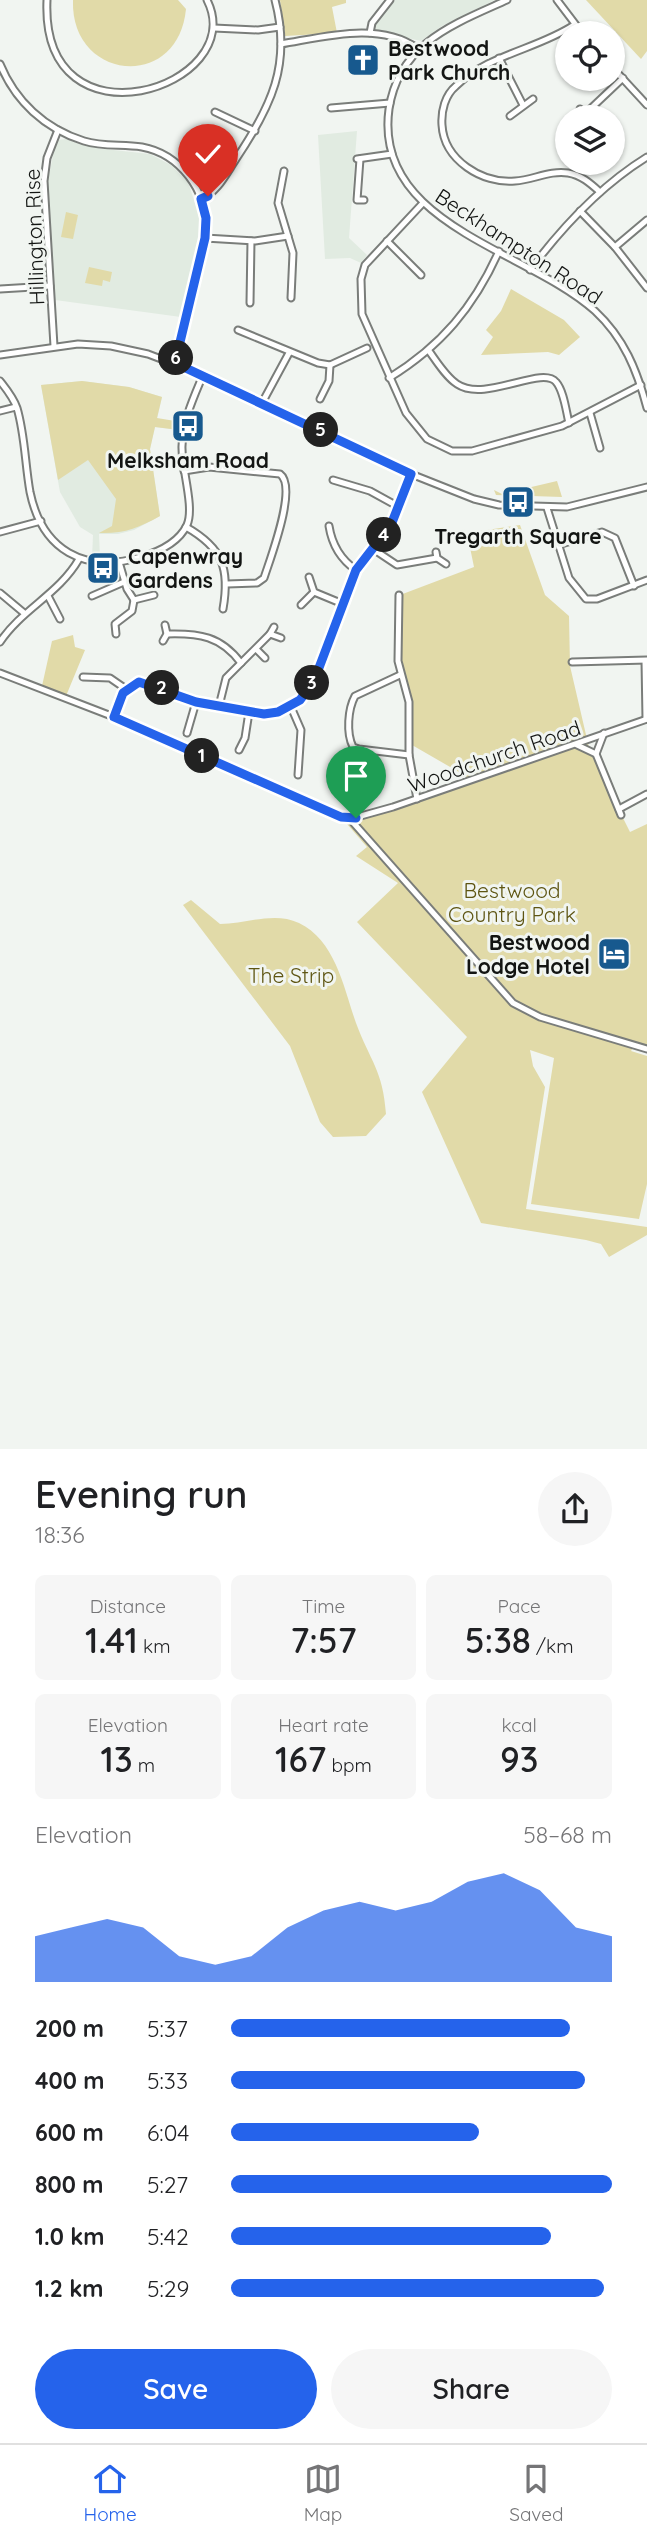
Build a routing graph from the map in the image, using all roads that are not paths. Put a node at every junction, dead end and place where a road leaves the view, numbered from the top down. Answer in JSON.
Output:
{"nodes":[{"id":1,"x":47,"y":0,"type":"edge"},
{"id":2,"x":207,"y":0,"type":"edge"},
{"id":3,"x":275,"y":0,"type":"edge"},
{"id":4,"x":390,"y":0,"type":"edge"},
{"id":5,"x":507,"y":0,"type":"edge"},
{"id":6,"x":557,"y":0,"type":"edge"},
{"id":7,"x":572,"y":21,"type":"edge"},
{"id":8,"x":280,"y":27,"type":"junction"},
{"id":9,"x":214,"y":28,"type":"junction"},
{"id":10,"x":370,"y":33,"type":"junction"},
{"id":11,"x":555,"y":36,"type":"edge"},
{"id":12,"x":281,"y":44,"type":"junction"},
{"id":13,"x":418,"y":48,"type":"junction"},
{"id":14,"x":499,"y":58,"type":"junction"},
{"id":15,"x":0,"y":64,"type":"edge"},
{"id":16,"x":625,"y":80,"type":"edge"},
{"id":17,"x":609,"y":91,"type":"edge"},
{"id":18,"x":533,"y":99,"type":"dead end"},
{"id":19,"x":390,"y":103,"type":"junction"},
{"id":20,"x":523,"y":105,"type":"junction"},
{"id":21,"x":594,"y":105,"type":"edge"},
{"id":22,"x":647,"y":105,"type":"edge"},
{"id":23,"x":331,"y":108,"type":"dead end"},
{"id":24,"x":215,"y":112,"type":"dead end"},
{"id":25,"x":510,"y":116,"type":"dead end"},
{"id":26,"x":58,"y":130,"type":"junction"},
{"id":27,"x":255,"y":131,"type":"junction"},
{"id":28,"x":392,"y":154,"type":"junction"},
{"id":29,"x":647,"y":157,"type":"edge"},
{"id":30,"x":284,"y":171,"type":"dead end"},
{"id":31,"x":600,"y":192,"type":"junction"},
{"id":32,"x":201,"y":199,"type":"junction"},
{"id":33,"x":364,"y":200,"type":"dead end"},
{"id":34,"x":422,"y":204,"type":"junction"},
{"id":35,"x":580,"y":211,"type":"junction"},
{"id":36,"x":647,"y":220,"type":"edge"},
{"id":37,"x":288,"y":236,"type":"junction"},
{"id":38,"x":205,"y":238,"type":"junction"},
{"id":39,"x":387,"y":241,"type":"junction"},
{"id":40,"x":251,"y":242,"type":"junction"},
{"id":41,"x":615,"y":247,"type":"junction"},
{"id":42,"x":499,"y":251,"type":"junction"},
{"id":43,"x":530,"y":270,"type":"junction"},
{"id":44,"x":409,"y":276,"type":"dead end"},
{"id":45,"x":50,"y":286,"type":"junction"},
{"id":46,"x":647,"y":288,"type":"edge"},
{"id":47,"x":0,"y":289,"type":"edge"},
{"id":48,"x":289,"y":293,"type":"dead end"},
{"id":49,"x":250,"y":303,"type":"dead end"},
{"id":50,"x":238,"y":330,"type":"dead end"},
{"id":51,"x":54,"y":345,"type":"junction"},
{"id":52,"x":368,"y":348,"type":"dead end"},
{"id":53,"x":429,"y":351,"type":"junction"},
{"id":54,"x":289,"y":353,"type":"junction"},
{"id":55,"x":0,"y":355,"type":"edge"},
{"id":56,"x":175,"y":363,"type":"junction"},
{"id":57,"x":330,"y":365,"type":"junction"},
{"id":58,"x":203,"y":375,"type":"junction"},
{"id":59,"x":390,"y":378,"type":"junction"},
{"id":60,"x":329,"y":381,"type":"junction"},
{"id":61,"x":0,"y":382,"type":"edge"},
{"id":62,"x":336,"y":383,"type":"dead end"},
{"id":63,"x":641,"y":385,"type":"junction"},
{"id":64,"x":320,"y":399,"type":"dead end"},
{"id":65,"x":262,"y":403,"type":"junction"},
{"id":66,"x":16,"y":407,"type":"junction"},
{"id":67,"x":647,"y":408,"type":"edge"},
{"id":68,"x":0,"y":411,"type":"edge"},
{"id":69,"x":590,"y":413,"type":"junction"},
{"id":70,"x":569,"y":423,"type":"junction"},
{"id":71,"x":601,"y":443,"type":"dead end"},
{"id":72,"x":184,"y":471,"type":"junction"},
{"id":73,"x":411,"y":474,"type":"junction"},
{"id":74,"x":332,"y":480,"type":"dead end"},
{"id":75,"x":647,"y":487,"type":"edge"},
{"id":76,"x":399,"y":507,"type":"junction"},
{"id":77,"x":547,"y":508,"type":"junction"},
{"id":78,"x":41,"y":521,"type":"junction"},
{"id":79,"x":329,"y":526,"type":"dead end"},
{"id":80,"x":186,"y":527,"type":"junction"},
{"id":81,"x":0,"y":532,"type":"edge"},
{"id":82,"x":558,"y":545,"type":"junction"},
{"id":83,"x":373,"y":549,"type":"junction"},
{"id":84,"x":79,"y":559,"type":"junction"},
{"id":85,"x":119,"y":562,"type":"junction"},
{"id":86,"x":446,"y":564,"type":"dead end"},
{"id":87,"x":356,"y":570,"type":"junction"},
{"id":88,"x":309,"y":577,"type":"dead end"},
{"id":89,"x":647,"y":580,"type":"edge"},
{"id":90,"x":124,"y":582,"type":"junction"},
{"id":91,"x":227,"y":584,"type":"junction"},
{"id":92,"x":634,"y":586,"type":"junction"},
{"id":93,"x":314,"y":592,"type":"junction"},
{"id":94,"x":0,"y":593,"type":"edge"},
{"id":95,"x":154,"y":595,"type":"dead end"},
{"id":96,"x":399,"y":595,"type":"dead end"},
{"id":97,"x":48,"y":596,"type":"junction"},
{"id":98,"x":97,"y":597,"type":"dead end"},
{"id":99,"x":134,"y":600,"type":"junction"},
{"id":100,"x":342,"y":604,"type":"junction"},
{"id":101,"x":301,"y":605,"type":"dead end"},
{"id":102,"x":223,"y":609,"type":"dead end"},
{"id":103,"x":24,"y":614,"type":"junction"},
{"id":104,"x":56,"y":617,"type":"dead end"},
{"id":105,"x":165,"y":625,"type":"dead end"},
{"id":106,"x":274,"y":627,"type":"dead end"},
{"id":107,"x":105,"y":631,"type":"dead end"},
{"id":108,"x":167,"y":634,"type":"junction"},
{"id":109,"x":270,"y":634,"type":"junction"},
{"id":110,"x":281,"y":638,"type":"dead end"},
{"id":111,"x":163,"y":641,"type":"dead end"},
{"id":112,"x":0,"y":642,"type":"edge"},
{"id":113,"x":257,"y":650,"type":"junction"},
{"id":114,"x":265,"y":658,"type":"dead end"},
{"id":115,"x":646,"y":660,"type":"edge"},
{"id":116,"x":572,"y":662,"type":"dead end"},
{"id":117,"x":241,"y":663,"type":"junction"},
{"id":118,"x":0,"y":673,"type":"edge"},
{"id":119,"x":400,"y":675,"type":"junction"},
{"id":120,"x":83,"y":677,"type":"dead end"},
{"id":121,"x":94,"y":677,"type":"junction"},
{"id":122,"x":95,"y":685,"type":"dead end"},
{"id":123,"x":126,"y":690,"type":"junction"},
{"id":124,"x":196,"y":702,"type":"junction"},
{"id":125,"x":219,"y":706,"type":"junction"},
{"id":126,"x":291,"y":707,"type":"junction"},
{"id":127,"x":249,"y":712,"type":"junction"},
{"id":128,"x":114,"y":717,"type":"junction"},
{"id":129,"x":647,"y":719,"type":"edge"},
{"id":130,"x":189,"y":725,"type":"junction"},
{"id":131,"x":197,"y":728,"type":"dead end"},
{"id":132,"x":187,"y":733,"type":"dead end"},
{"id":133,"x":604,"y":733,"type":"junction"},
{"id":134,"x":573,"y":744,"type":"junction"},
{"id":135,"x":239,"y":750,"type":"dead end"},
{"id":136,"x":596,"y":754,"type":"junction"},
{"id":137,"x":409,"y":755,"type":"junction"},
{"id":138,"x":298,"y":775,"type":"dead end"},
{"id":139,"x":647,"y":794,"type":"edge"},
{"id":140,"x":417,"y":799,"type":"junction"},
{"id":141,"x":349,"y":819,"type":"junction"},
{"id":142,"x":647,"y":1048,"type":"edge"}],
"edges":[{"from":1,"to":9,"type":"street"},
{"from":2,"to":9,"type":"street"},
{"from":3,"to":8,"type":"street"},
{"from":4,"to":10,"type":"street"},
{"from":5,"to":13,"type":"street","name":"Beckhampton Road"},
{"from":6,"to":7,"type":"street"},
{"from":8,"to":9,"type":"street"},
{"from":8,"to":12,"type":"street"},
{"from":10,"to":12,"type":"street"},
{"from":10,"to":13,"type":"street"},
{"from":11,"to":14,"type":"street"},
{"from":12,"to":27,"type":"street"},
{"from":13,"to":19,"type":"street","name":"Beckhampton Road"},
{"from":14,"to":20,"type":"street"},
{"from":14,"to":31,"type":"street"},
{"from":15,"to":26,"type":"street"},
{"from":16,"to":22,"type":"street"},
{"from":17,"to":21,"type":"street"},
{"from":18,"to":20,"type":"street"},
{"from":19,"to":23,"type":"street"},
{"from":19,"to":28,"type":"street","name":"Beckhampton Road"},
{"from":20,"to":25,"type":"street"},
{"from":24,"to":27,"type":"street"},
{"from":26,"to":32,"type":"street"},
{"from":26,"to":45,"type":"street","name":"Hillington Rise"},
{"from":27,"to":32,"type":"street"},
{"from":28,"to":33,"type":"street"},
{"from":28,"to":34,"type":"street","name":"Beckhampton Road"},
{"from":29,"to":31,"type":"street"},
{"from":30,"to":37,"type":"street"},
{"from":31,"to":35,"type":"street"},
{"from":32,"to":38,"type":"street"},
{"from":34,"to":39,"type":"street"},
{"from":34,"to":42,"type":"street","name":"Beckhampton Road"},
{"from":35,"to":41,"type":"street"},
{"from":35,"to":43,"type":"street"},
{"from":36,"to":41,"type":"street"},
{"from":37,"to":40,"type":"street"},
{"from":37,"to":48,"type":"street"},
{"from":38,"to":40,"type":"street"},
{"from":38,"to":56,"type":"street"},
{"from":39,"to":44,"type":"street"},
{"from":39,"to":59,"type":"street"},
{"from":40,"to":49,"type":"street"},
{"from":41,"to":46,"type":"street"},
{"from":42,"to":43,"type":"street","name":"Beckhampton Road"},
{"from":42,"to":53,"type":"street"},
{"from":43,"to":63,"type":"street","name":"Beckhampton Road"},
{"from":45,"to":47,"type":"street"},
{"from":45,"to":51,"type":"street","name":"Hillington Rise"},
{"from":50,"to":54,"type":"street"},
{"from":51,"to":55,"type":"street"},
{"from":51,"to":56,"type":"street"},
{"from":52,"to":57,"type":"street"},
{"from":53,"to":59,"type":"street"},
{"from":53,"to":70,"type":"street"},
{"from":54,"to":57,"type":"street"},
{"from":54,"to":65,"type":"street"},
{"from":56,"to":58,"type":"street"},
{"from":57,"to":60,"type":"street"},
{"from":58,"to":65,"type":"street"},
{"from":58,"to":72,"type":"street"},
{"from":59,"to":70,"type":"street"},
{"from":60,"to":62,"type":"street"},
{"from":60,"to":64,"type":"street"},
{"from":61,"to":66,"type":"street"},
{"from":63,"to":67,"type":"street","name":"Beckhampton Road"},
{"from":63,"to":69,"type":"street"},
{"from":65,"to":73,"type":"street"},
{"from":66,"to":68,"type":"street"},
{"from":66,"to":78,"type":"street"},
{"from":69,"to":70,"type":"street"},
{"from":69,"to":71,"type":"street"},
{"from":72,"to":80,"type":"street"},
{"from":72,"to":91,"type":"street"},
{"from":73,"to":76,"type":"street"},
{"from":73,"to":77,"type":"street"},
{"from":74,"to":76,"type":"street"},
{"from":75,"to":77,"type":"street"},
{"from":76,"to":83,"type":"street"},
{"from":77,"to":82,"type":"street"},
{"from":78,"to":81,"type":"street"},
{"from":78,"to":84,"type":"street"},
{"from":79,"to":87,"type":"street"},
{"from":80,"to":85,"type":"street"},
{"from":80,"to":91,"type":"street"},
{"from":82,"to":92,"type":"street"},
{"from":82,"to":92,"type":"street"},
{"from":83,"to":86,"type":"street"},
{"from":83,"to":87,"type":"street"},
{"from":84,"to":85,"type":"street"},
{"from":84,"to":97,"type":"street"},
{"from":85,"to":90,"type":"street"},
{"from":87,"to":100,"type":"street"},
{"from":88,"to":93,"type":"street"},
{"from":89,"to":92,"type":"street"},
{"from":90,"to":98,"type":"street"},
{"from":90,"to":99,"type":"street"},
{"from":91,"to":102,"type":"street"},
{"from":93,"to":100,"type":"street"},
{"from":93,"to":101,"type":"street"},
{"from":94,"to":103,"type":"street"},
{"from":95,"to":99,"type":"street"},
{"from":96,"to":119,"type":"street"},
{"from":97,"to":103,"type":"street"},
{"from":97,"to":104,"type":"street"},
{"from":99,"to":107,"type":"street"},
{"from":100,"to":126,"type":"street"},
{"from":103,"to":112,"type":"street"},
{"from":105,"to":108,"type":"street"},
{"from":106,"to":109,"type":"street"},
{"from":108,"to":111,"type":"street"},
{"from":108,"to":117,"type":"street"},
{"from":109,"to":110,"type":"street"},
{"from":109,"to":113,"type":"street"},
{"from":113,"to":114,"type":"street"},
{"from":113,"to":117,"type":"street"},
{"from":115,"to":116,"type":"street"},
{"from":115,"to":129,"type":"street"},
{"from":117,"to":125,"type":"street"},
{"from":118,"to":128,"type":"street"},
{"from":119,"to":137,"type":"street"},
{"from":119,"to":137,"type":"street"},
{"from":120,"to":121,"type":"street"},
{"from":121,"to":122,"type":"street"},
{"from":121,"to":123,"type":"street"},
{"from":123,"to":124,"type":"street"},
{"from":123,"to":128,"type":"street"},
{"from":124,"to":125,"type":"street"},
{"from":124,"to":130,"type":"street"},
{"from":125,"to":127,"type":"street"},
{"from":126,"to":127,"type":"street"},
{"from":126,"to":138,"type":"street"},
{"from":127,"to":135,"type":"street"},
{"from":128,"to":141,"type":"street"},
{"from":129,"to":133,"type":"street","name":"Woodchurch Road"},
{"from":130,"to":131,"type":"street"},
{"from":130,"to":132,"type":"street"},
{"from":133,"to":134,"type":"street","name":"Woodchurch Road"},
{"from":133,"to":136,"type":"street"},
{"from":134,"to":136,"type":"street"},
{"from":134,"to":140,"type":"street","name":"Woodchurch Road"},
{"from":136,"to":139,"type":"street"},
{"from":137,"to":140,"type":"street"},
{"from":140,"to":141,"type":"street","name":"Woodchurch Road"},
{"from":141,"to":142,"type":"street"}]}
